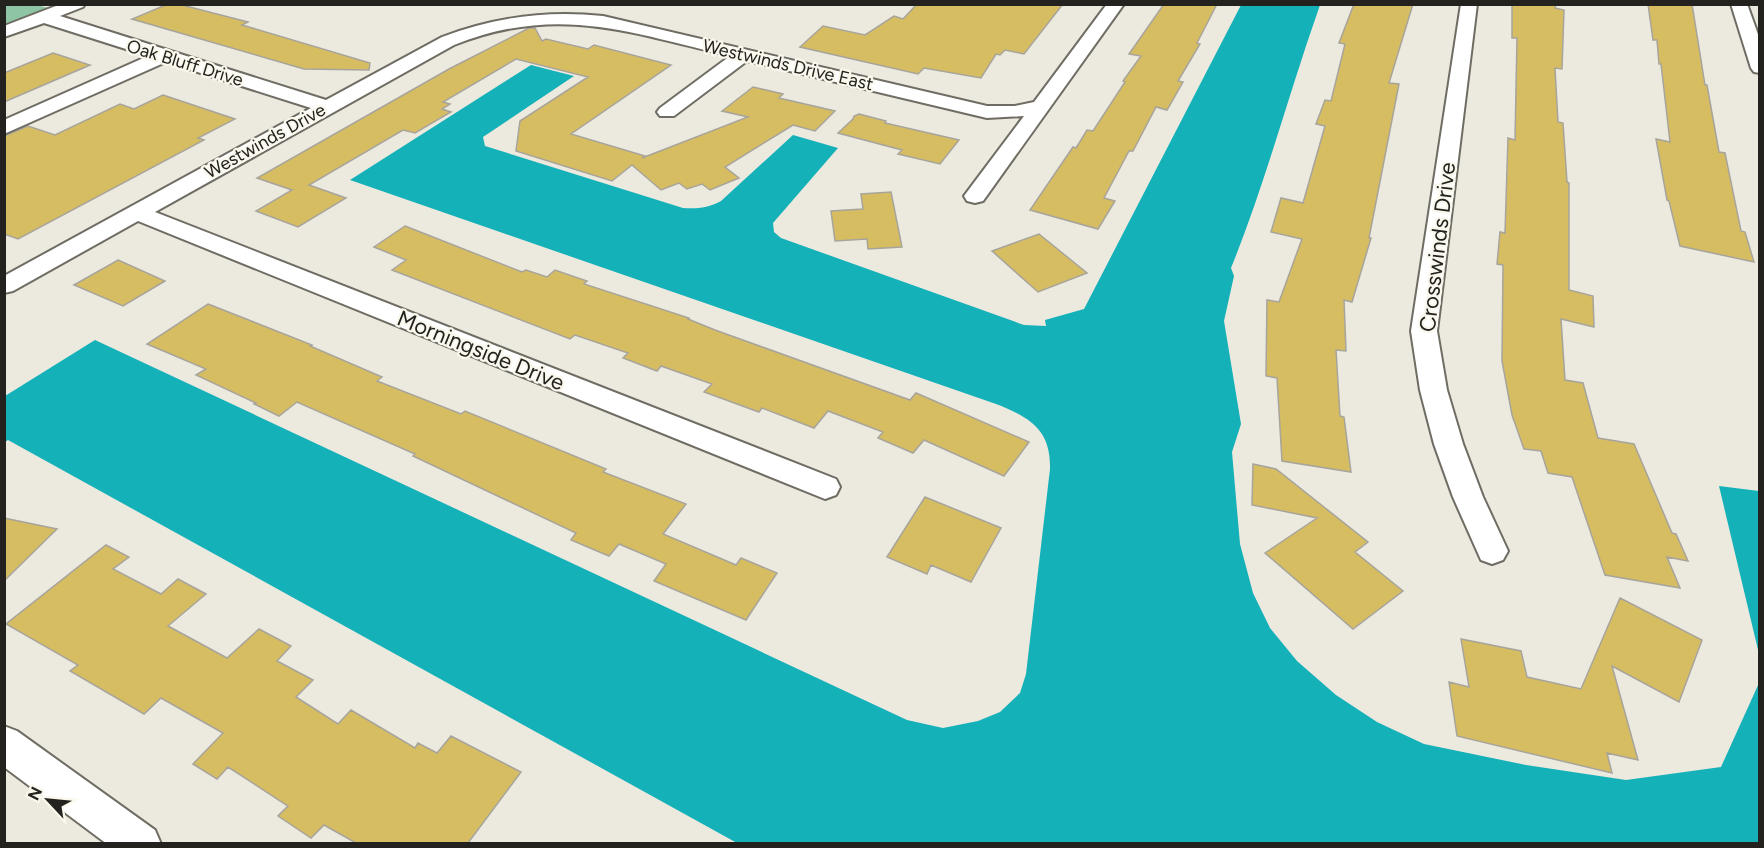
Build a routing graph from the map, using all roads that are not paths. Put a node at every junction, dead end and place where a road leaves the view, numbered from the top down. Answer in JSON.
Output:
{"nodes":[{"id":1,"x":76,"y":4,"type":"edge"},
{"id":2,"x":1116,"y":4,"type":"edge"},
{"id":3,"x":1469,"y":4,"type":"edge"},
{"id":4,"x":1739,"y":4,"type":"edge"},
{"id":5,"x":44,"y":17,"type":"junction"},
{"id":6,"x":534,"y":19,"type":"joint"},
{"id":7,"x":4,"y":32,"type":"edge"},
{"id":8,"x":743,"y":55,"type":"junction"},
{"id":9,"x":163,"y":56,"type":"junction"},
{"id":10,"x":1760,"y":68,"type":"edge"},
{"id":11,"x":327,"y":106,"type":"junction"},
{"id":12,"x":1041,"y":106,"type":"junction"},
{"id":13,"x":667,"y":112,"type":"dead end"},
{"id":14,"x":4,"y":128,"type":"edge"},
{"id":15,"x":975,"y":196,"type":"dead end"},
{"id":16,"x":137,"y":213,"type":"junction"},
{"id":17,"x":4,"y":286,"type":"edge"},
{"id":18,"x":825,"y":487,"type":"dead end"},
{"id":19,"x":1492,"y":551,"type":"dead end"},
{"id":20,"x":4,"y":744,"type":"edge"},
{"id":21,"x":141,"y":843,"type":"edge"}],
"edges":[{"from":1,"to":5,"type":"street"},
{"from":2,"to":12,"type":"street"},
{"from":3,"to":19,"type":"street","name":"Crosswinds Drive"},
{"from":4,"to":10,"type":"street"},
{"from":5,"to":7,"type":"street"},
{"from":5,"to":9,"type":"street","name":"Oak Bluff Drive"},
{"from":6,"to":8,"type":"street","name":"Westwinds Drive East"},
{"from":6,"to":11,"type":"street","name":"Westwinds Drive"},
{"from":8,"to":12,"type":"street","name":"Westwinds Drive East"},
{"from":8,"to":13,"type":"street"},
{"from":9,"to":11,"type":"street","name":"Oak Bluff Drive"},
{"from":9,"to":14,"type":"street"},
{"from":11,"to":16,"type":"street","name":"Westwinds Drive"},
{"from":12,"to":15,"type":"street"},
{"from":16,"to":17,"type":"street","name":"Westwinds Drive"},
{"from":16,"to":18,"type":"street","name":"Morningside Drive"},
{"from":20,"to":21,"type":"street"}]}
